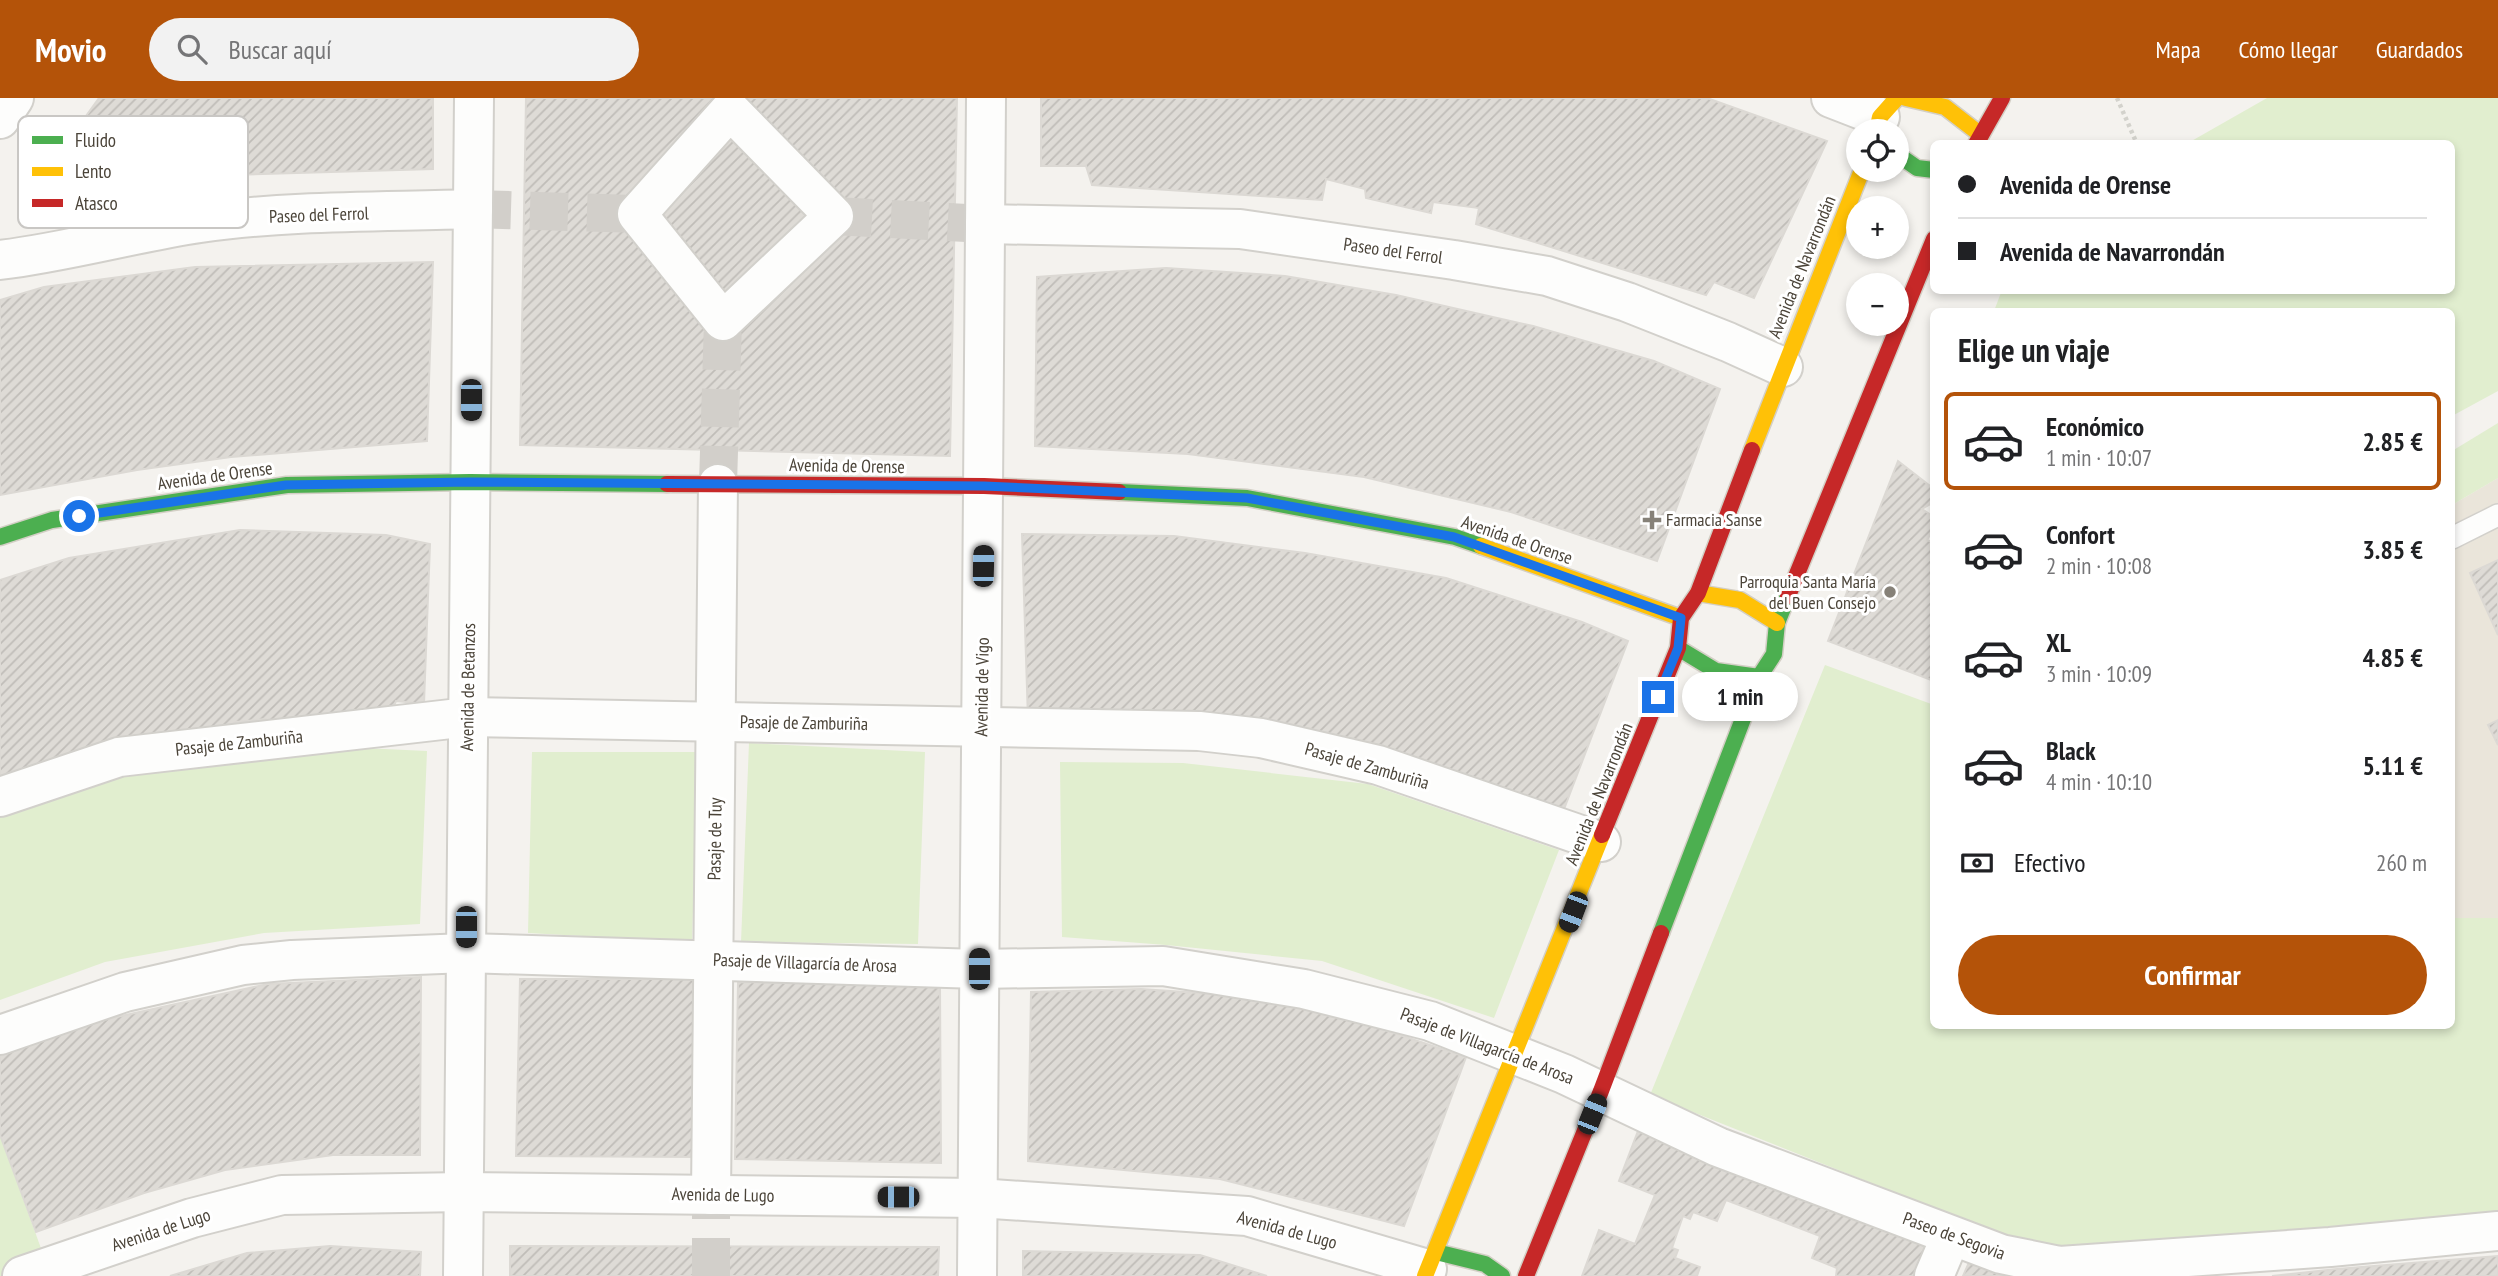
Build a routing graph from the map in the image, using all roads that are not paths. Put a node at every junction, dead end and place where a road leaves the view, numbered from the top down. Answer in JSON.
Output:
{"nodes":[{"id":1,"x":13,"y":98,"type":"edge"},
{"id":2,"x":474,"y":98,"type":"edge"},
{"id":3,"x":986,"y":98,"type":"edge"},
{"id":4,"x":1831,"y":98,"type":"edge"},
{"id":5,"x":2002,"y":98,"type":"edge"},
{"id":6,"x":1890,"y":111,"type":"edge"},
{"id":7,"x":0,"y":119,"type":"edge"},
{"id":8,"x":1978,"y":139,"type":"edge"},
{"id":9,"x":1909,"y":162,"type":"edge"},
{"id":10,"x":1930,"y":170,"type":"edge"},
{"id":11,"x":1857,"y":182,"type":"edge"},
{"id":12,"x":473,"y":209,"type":"junction"},
{"id":13,"x":637,"y":214,"type":"joint"},
{"id":14,"x":248,"y":219,"type":"edge"},
{"id":15,"x":985,"y":224,"type":"junction"},
{"id":16,"x":173,"y":228,"type":"edge"},
{"id":17,"x":1930,"y":249,"type":"edge"},
{"id":18,"x":0,"y":260,"type":"edge"},
{"id":19,"x":1783,"y":367,"type":"junction"},
{"id":20,"x":470,"y":482,"type":"junction"},
{"id":21,"x":718,"y":484,"type":"junction"},
{"id":22,"x":984,"y":486,"type":"junction"},
{"id":23,"x":2498,"y":514,"type":"edge"},
{"id":24,"x":2455,"y":536,"type":"edge"},
{"id":25,"x":0,"y":537,"type":"edge"},
{"id":26,"x":1698,"y":593,"type":"junction"},
{"id":27,"x":1681,"y":618,"type":"junction"},
{"id":28,"x":1777,"y":624,"type":"junction"},
{"id":29,"x":1678,"y":648,"type":"junction"},
{"id":30,"x":1759,"y":677,"type":"junction"},
{"id":31,"x":468,"y":717,"type":"junction"},
{"id":32,"x":716,"y":721,"type":"junction"},
{"id":33,"x":982,"y":726,"type":"junction"},
{"id":34,"x":0,"y":797,"type":"edge"},
{"id":35,"x":1601,"y":842,"type":"junction"},
{"id":36,"x":466,"y":953,"type":"junction"},
{"id":37,"x":714,"y":960,"type":"junction"},
{"id":38,"x":979,"y":969,"type":"junction"},
{"id":39,"x":0,"y":1035,"type":"edge"},
{"id":40,"x":1516,"y":1054,"type":"junction"},
{"id":41,"x":1601,"y":1091,"type":"junction"},
{"id":42,"x":464,"y":1192,"type":"junction"},
{"id":43,"x":711,"y":1195,"type":"junction"},
{"id":44,"x":978,"y":1198,"type":"junction"},
{"id":45,"x":2498,"y":1231,"type":"edge"},
{"id":46,"x":1951,"y":1236,"type":"junction"},
{"id":47,"x":1429,"y":1266,"type":"edge"},
{"id":48,"x":22,"y":1276,"type":"edge"},
{"id":49,"x":463,"y":1276,"type":"edge"},
{"id":50,"x":976,"y":1276,"type":"edge"},
{"id":51,"x":1502,"y":1276,"type":"edge"},
{"id":52,"x":1527,"y":1276,"type":"edge"},
{"id":53,"x":1934,"y":1276,"type":"edge"}],
"edges":[{"from":1,"to":7,"type":"street"},
{"from":2,"to":12,"type":"street","name":"Avenida de Betanzos"},
{"from":3,"to":15,"type":"street","name":"Avenida de Vigo"},
{"from":4,"to":6,"type":"street"},
{"from":5,"to":8,"type":"street"},
{"from":6,"to":8,"type":"street"},
{"from":9,"to":10,"type":"street"},
{"from":11,"to":19,"type":"street","name":"Avenida de Navarrondán"},
{"from":12,"to":14,"type":"street","name":"Paseo del Ferrol"},
{"from":12,"to":20,"type":"street","name":"Avenida de Betanzos"},
{"from":13,"to":13,"type":"street"},
{"from":15,"to":19,"type":"street","name":"Paseo del Ferrol"},
{"from":15,"to":22,"type":"street","name":"Avenida de Vigo"},
{"from":16,"to":18,"type":"street","name":"Paseo del Ferrol"},
{"from":17,"to":28,"type":"street"},
{"from":19,"to":26,"type":"street","name":"Avenida de Navarrondán"},
{"from":20,"to":21,"type":"street","name":"Avenida de Orense"},
{"from":20,"to":25,"type":"street","name":"Avenida de Orense"},
{"from":20,"to":31,"type":"street","name":"Avenida de Betanzos"},
{"from":21,"to":22,"type":"street","name":"Avenida de Orense"},
{"from":21,"to":32,"type":"street","name":"Pasaje de Tuy"},
{"from":22,"to":27,"type":"street","name":"Avenida de Orense"},
{"from":22,"to":33,"type":"street","name":"Avenida de Vigo"},
{"from":23,"to":24,"type":"lane"},
{"from":26,"to":27,"type":"street","name":"Avenida de Navarrondán"},
{"from":26,"to":28,"type":"street"},
{"from":27,"to":29,"type":"street","name":"Avenida de Navarrondán"},
{"from":28,"to":30,"type":"street"},
{"from":29,"to":30,"type":"street"},
{"from":29,"to":35,"type":"street","name":"Avenida de Navarrondán"},
{"from":30,"to":41,"type":"street"},
{"from":31,"to":32,"type":"street","name":"Pasaje de Zamburiña"},
{"from":31,"to":34,"type":"street","name":"Pasaje de Zamburiña"},
{"from":31,"to":36,"type":"street","name":"Avenida de Betanzos"},
{"from":32,"to":33,"type":"street","name":"Pasaje de Zamburiña"},
{"from":32,"to":37,"type":"street","name":"Pasaje de Tuy"},
{"from":33,"to":35,"type":"street","name":"Pasaje de Zamburiña"},
{"from":33,"to":38,"type":"street","name":"Avenida de Vigo"},
{"from":35,"to":40,"type":"street","name":"Avenida de Navarrondán"},
{"from":36,"to":37,"type":"street","name":"Pasaje de Villagarcía de Arosa"},
{"from":36,"to":39,"type":"street","name":"Pasaje de Villagarcía de Arosa"},
{"from":36,"to":42,"type":"street","name":"Avenida de Betanzos"},
{"from":37,"to":38,"type":"street","name":"Pasaje de Villagarcía de Arosa"},
{"from":37,"to":43,"type":"street","name":"Pasaje de Tuy"},
{"from":38,"to":40,"type":"street","name":"Pasaje de Villagarcía de Arosa"},
{"from":38,"to":44,"type":"street","name":"Avenida de Vigo"},
{"from":40,"to":41,"type":"street","name":"Pasaje de Villagarcía de Arosa"},
{"from":40,"to":47,"type":"street","name":"Avenida de Navarrondán"},
{"from":41,"to":46,"type":"street","name":"Paseo de Segovia"},
{"from":41,"to":52,"type":"street"},
{"from":42,"to":43,"type":"street","name":"Avenida de Lugo"},
{"from":42,"to":48,"type":"street","name":"Avenida de Lugo"},
{"from":42,"to":49,"type":"street","name":"Avenida de Betanzos"},
{"from":43,"to":44,"type":"street","name":"Avenida de Lugo"},
{"from":44,"to":47,"type":"street","name":"Avenida de Lugo"},
{"from":44,"to":50,"type":"street","name":"Avenida de Vigo"},
{"from":45,"to":46,"type":"street","name":"Paseo de Segovia"},
{"from":46,"to":53,"type":"street"},
{"from":47,"to":51,"type":"street"}]}
